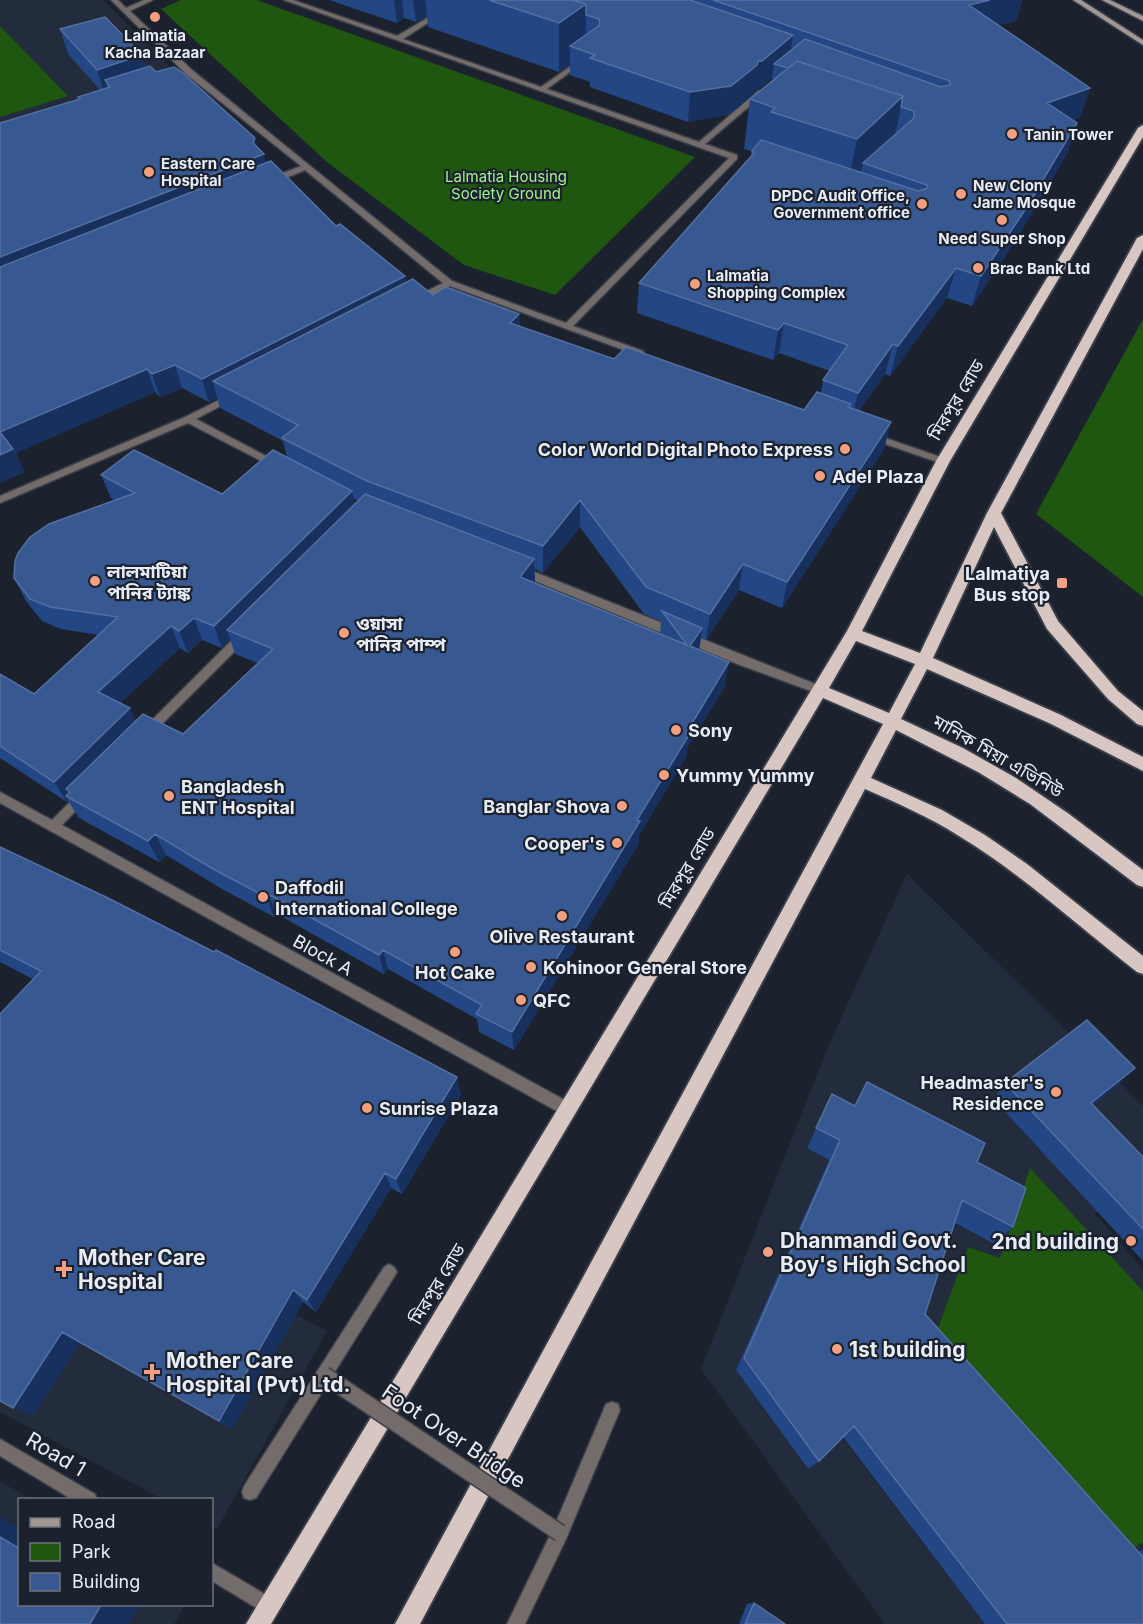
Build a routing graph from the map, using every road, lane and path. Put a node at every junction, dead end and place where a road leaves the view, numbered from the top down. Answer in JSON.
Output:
{"nodes":[{"id":1,"x":114,"y":0,"type":"edge"},
{"id":2,"x":150,"y":0,"type":"edge"},
{"id":3,"x":287,"y":0,"type":"edge"},
{"id":4,"x":1076,"y":0,"type":"edge"},
{"id":5,"x":1105,"y":0,"type":"edge"},
{"id":6,"x":452,"y":6,"type":"dead end"},
{"id":7,"x":125,"y":11,"type":"junction"},
{"id":8,"x":1143,"y":19,"type":"edge"},
{"id":9,"x":398,"y":39,"type":"junction"},
{"id":10,"x":1143,"y":43,"type":"edge"},
{"id":11,"x":587,"y":57,"type":"edge"},
{"id":12,"x":189,"y":72,"type":"junction"},
{"id":13,"x":178,"y":76,"type":"edge"},
{"id":14,"x":767,"y":88,"type":"edge"},
{"id":15,"x":542,"y":89,"type":"junction"},
{"id":16,"x":1143,"y":128,"type":"edge"},
{"id":17,"x":700,"y":144,"type":"junction"},
{"id":18,"x":734,"y":157,"type":"junction"},
{"id":19,"x":745,"y":160,"type":"edge"},
{"id":20,"x":306,"y":167,"type":"junction"},
{"id":21,"x":261,"y":185,"type":"edge"},
{"id":22,"x":1143,"y":238,"type":"edge"},
{"id":23,"x":449,"y":283,"type":"junction"},
{"id":24,"x":407,"y":304,"type":"edge"},
{"id":25,"x":567,"y":327,"type":"junction"},
{"id":26,"x":645,"y":355,"type":"edge"},
{"id":27,"x":240,"y":392,"type":"edge"},
{"id":28,"x":188,"y":419,"type":"junction"},
{"id":29,"x":866,"y":434,"type":"edge"},
{"id":30,"x":944,"y":461,"type":"junction"},
{"id":31,"x":283,"y":468,"type":"edge"},
{"id":32,"x":0,"y":500,"type":"edge"},
{"id":33,"x":994,"y":513,"type":"junction"},
{"id":34,"x":508,"y":566,"type":"edge"},
{"id":35,"x":248,"y":631,"type":"edge"},
{"id":36,"x":853,"y":634,"type":"junction"},
{"id":37,"x":924,"y":661,"type":"junction"},
{"id":38,"x":819,"y":690,"type":"junction"},
{"id":39,"x":1143,"y":720,"type":"edge"},
{"id":40,"x":893,"y":721,"type":"junction"},
{"id":41,"x":138,"y":741,"type":"edge"},
{"id":42,"x":1143,"y":765,"type":"edge"},
{"id":43,"x":860,"y":780,"type":"junction"},
{"id":44,"x":96,"y":784,"type":"edge"},
{"id":45,"x":0,"y":797,"type":"edge"},
{"id":46,"x":53,"y":826,"type":"junction"},
{"id":47,"x":1143,"y":880,"type":"edge"},
{"id":48,"x":1143,"y":966,"type":"edge"},
{"id":49,"x":567,"y":1109,"type":"junction"},
{"id":50,"x":389,"y":1272,"type":"dead end"},
{"id":51,"x":324,"y":1375,"type":"junction"},
{"id":52,"x":612,"y":1410,"type":"dead end"},
{"id":53,"x":0,"y":1447,"type":"edge"},
{"id":54,"x":250,"y":1492,"type":"dead end"},
{"id":55,"x":86,"y":1498,"type":"edge"},
{"id":56,"x":560,"y":1533,"type":"junction"},
{"id":57,"x":213,"y":1573,"type":"edge"},
{"id":58,"x":269,"y":1606,"type":"junction"},
{"id":59,"x":258,"y":1624,"type":"edge"},
{"id":60,"x":407,"y":1624,"type":"edge"},
{"id":61,"x":516,"y":1624,"type":"edge"}],
"edges":[{"from":1,"to":7,"type":"street"},
{"from":2,"to":7,"type":"street"},
{"from":3,"to":9,"type":"street"},
{"from":4,"to":10,"type":"main road"},
{"from":5,"to":8,"type":"main road"},
{"from":6,"to":9,"type":"street"},
{"from":7,"to":12,"type":"street"},
{"from":9,"to":15,"type":"street"},
{"from":11,"to":15,"type":"street"},
{"from":12,"to":13,"type":"street"},
{"from":12,"to":20,"type":"street"},
{"from":14,"to":17,"type":"street"},
{"from":15,"to":17,"type":"street"},
{"from":16,"to":30,"type":"highway","name":"মিরপুর রোড"},
{"from":17,"to":18,"type":"street"},
{"from":18,"to":19,"type":"street"},
{"from":18,"to":25,"type":"street"},
{"from":20,"to":21,"type":"street"},
{"from":20,"to":23,"type":"street"},
{"from":22,"to":33,"type":"highway"},
{"from":23,"to":24,"type":"street"},
{"from":23,"to":25,"type":"street"},
{"from":25,"to":26,"type":"street"},
{"from":27,"to":28,"type":"street"},
{"from":28,"to":31,"type":"street"},
{"from":28,"to":32,"type":"street"},
{"from":29,"to":30,"type":"street"},
{"from":30,"to":36,"type":"highway","name":"মিরপুর রোড"},
{"from":33,"to":37,"type":"highway"},
{"from":33,"to":39,"type":"highway"},
{"from":34,"to":38,"type":"street"},
{"from":35,"to":41,"type":"street"},
{"from":36,"to":37,"type":"highway"},
{"from":36,"to":38,"type":"highway","name":"মিরপুর রোড"},
{"from":37,"to":40,"type":"highway"},
{"from":37,"to":42,"type":"highway"},
{"from":38,"to":40,"type":"highway","name":"মানিক মিয়া এভিনিউ"},
{"from":38,"to":49,"type":"highway","name":"মিরপুর রোড"},
{"from":40,"to":43,"type":"highway"},
{"from":40,"to":47,"type":"highway","name":"মানিক মিয়া এভিনিউ"},
{"from":43,"to":48,"type":"highway"},
{"from":43,"to":60,"type":"highway"},
{"from":44,"to":46,"type":"street"},
{"from":45,"to":46,"type":"street","name":"Block A"},
{"from":46,"to":49,"type":"street","name":"Block A"},
{"from":49,"to":58,"type":"highway","name":"মিরপুর রোড"},
{"from":50,"to":51,"type":"street"},
{"from":51,"to":54,"type":"street"},
{"from":51,"to":56,"type":"street","name":"Foot Over Bridge","bridge":true},
{"from":52,"to":56,"type":"street"},
{"from":53,"to":55,"type":"street","name":"Road 1"},
{"from":56,"to":61,"type":"street"},
{"from":57,"to":58,"type":"street"},
{"from":58,"to":59,"type":"highway","name":"মিরপুর রোড"}]}
